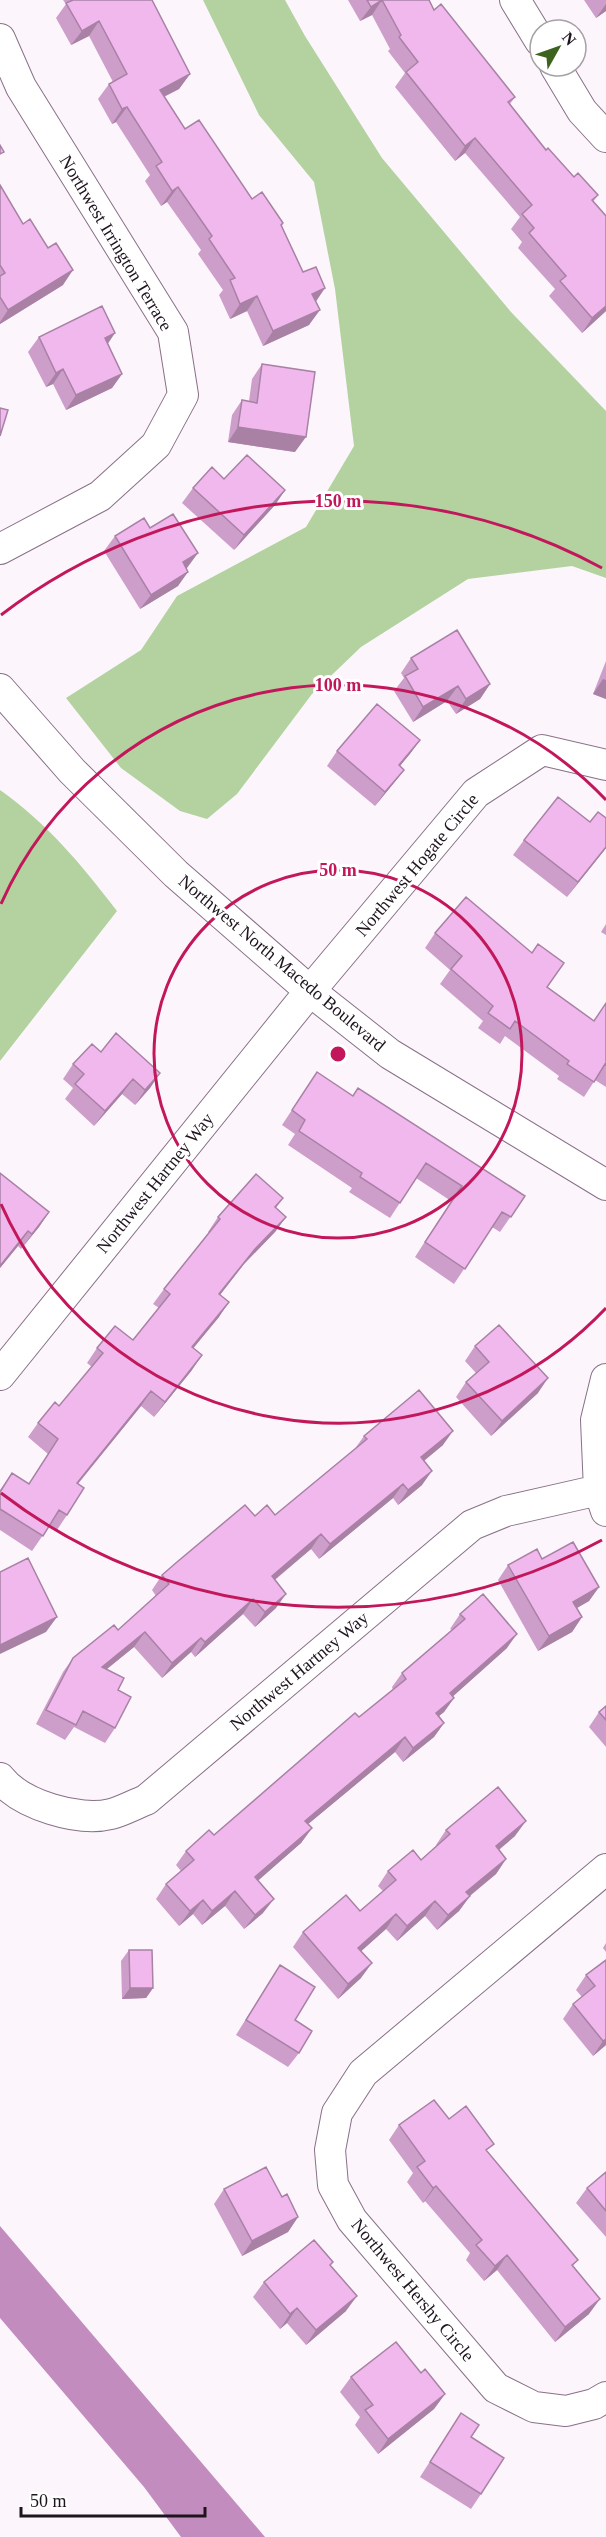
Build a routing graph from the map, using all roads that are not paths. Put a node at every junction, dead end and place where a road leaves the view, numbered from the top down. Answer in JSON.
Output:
{"nodes":[{"id":1,"x":515,"y":0,"type":"edge"},
{"id":2,"x":528,"y":21,"type":"edge"},
{"id":3,"x":0,"y":39,"type":"edge"},
{"id":4,"x":562,"y":78,"type":"edge"},
{"id":5,"x":606,"y":137,"type":"edge"},
{"id":6,"x":0,"y":549,"type":"edge"},
{"id":7,"x":0,"y":689,"type":"edge"},
{"id":8,"x":606,"y":765,"type":"edge"},
{"id":9,"x":310,"y":991,"type":"junction"},
{"id":10,"x":606,"y":1185,"type":"edge"},
{"id":11,"x":0,"y":1375,"type":"edge"},
{"id":12,"x":606,"y":1379,"type":"edge"},
{"id":13,"x":602,"y":1500,"type":"edge"},
{"id":14,"x":0,"y":1779,"type":"edge"},
{"id":15,"x":606,"y":1869,"type":"edge"},
{"id":16,"x":606,"y":2397,"type":"edge"}],
"edges":[{"from":1,"to":2,"type":"street"},
{"from":3,"to":6,"type":"street","name":"Northwest Irrington Terrace"},
{"from":4,"to":5,"type":"street"},
{"from":7,"to":9,"type":"street","name":"Northwest North Macedo Boulevard"},
{"from":8,"to":9,"type":"street","name":"Northwest Hogate Circle"},
{"from":9,"to":10,"type":"street","name":"Northwest North Macedo Boulevard"},
{"from":9,"to":11,"type":"street","name":"Northwest Hartney Way"},
{"from":12,"to":13,"type":"street"},
{"from":13,"to":14,"type":"street","name":"Northwest Hartney Way"},
{"from":15,"to":16,"type":"street","name":"Northwest Hershy Circle"}]}
